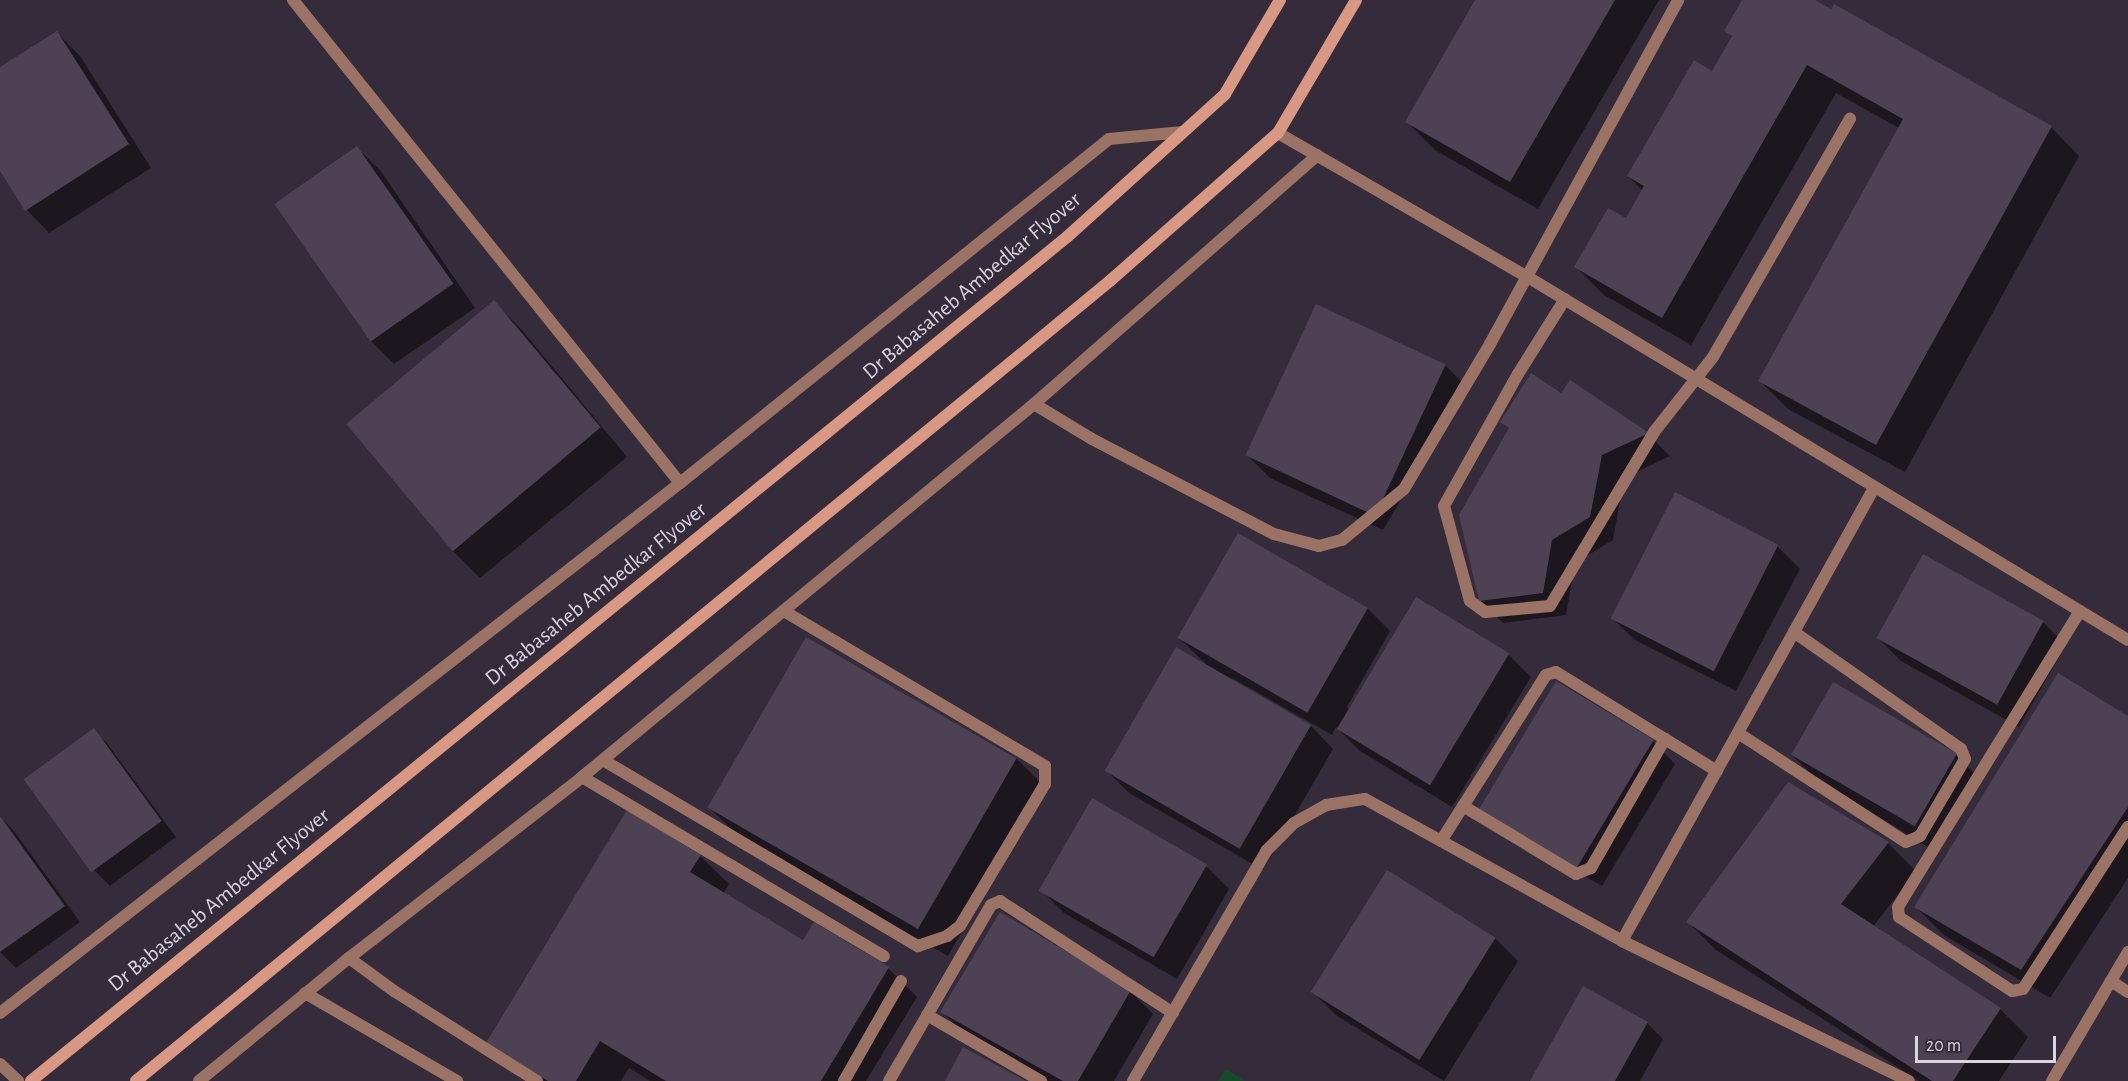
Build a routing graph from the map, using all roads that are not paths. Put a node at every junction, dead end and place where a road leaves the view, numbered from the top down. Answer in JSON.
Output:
{"nodes":[{"id":1,"x":293,"y":0,"type":"edge"},
{"id":2,"x":1280,"y":0,"type":"edge"},
{"id":3,"x":1356,"y":0,"type":"edge"},
{"id":4,"x":1678,"y":0,"type":"edge"},
{"id":5,"x":1850,"y":119,"type":"dead end"},
{"id":6,"x":1183,"y":132,"type":"junction"},
{"id":7,"x":1278,"y":133,"type":"junction"},
{"id":8,"x":1317,"y":155,"type":"junction"},
{"id":9,"x":1526,"y":276,"type":"junction"},
{"id":10,"x":1564,"y":299,"type":"junction"},
{"id":11,"x":1694,"y":379,"type":"junction"},
{"id":12,"x":1034,"y":404,"type":"junction"},
{"id":13,"x":680,"y":483,"type":"junction"},
{"id":14,"x":1874,"y":488,"type":"junction"},
{"id":15,"x":784,"y":611,"type":"junction"},
{"id":16,"x":2080,"y":611,"type":"junction"},
{"id":17,"x":1794,"y":632,"type":"junction"},
{"id":18,"x":2128,"y":640,"type":"edge"},
{"id":19,"x":1738,"y":733,"type":"junction"},
{"id":20,"x":1665,"y":739,"type":"junction"},
{"id":21,"x":603,"y":760,"type":"junction"},
{"id":22,"x":1717,"y":771,"type":"junction"},
{"id":23,"x":582,"y":777,"type":"junction"},
{"id":24,"x":1463,"y":806,"type":"junction"},
{"id":25,"x":2128,"y":827,"type":"edge"},
{"id":26,"x":1441,"y":841,"type":"junction"},
{"id":27,"x":1622,"y":941,"type":"junction"},
{"id":28,"x":2128,"y":952,"type":"edge"},
{"id":29,"x":884,"y":956,"type":"dead end"},
{"id":30,"x":349,"y":958,"type":"junction"},
{"id":31,"x":901,"y":981,"type":"dead end"},
{"id":32,"x":2111,"y":981,"type":"junction"},
{"id":33,"x":2128,"y":992,"type":"edge"},
{"id":34,"x":306,"y":993,"type":"junction"},
{"id":35,"x":0,"y":1013,"type":"edge"},
{"id":36,"x":1173,"y":1013,"type":"junction"},
{"id":37,"x":927,"y":1015,"type":"junction"},
{"id":38,"x":0,"y":1064,"type":"edge"},
{"id":39,"x":18,"y":1081,"type":"edge"},
{"id":40,"x":31,"y":1081,"type":"edge"},
{"id":41,"x":136,"y":1081,"type":"edge"},
{"id":42,"x":199,"y":1081,"type":"edge"},
{"id":43,"x":457,"y":1081,"type":"edge"},
{"id":44,"x":537,"y":1081,"type":"edge"},
{"id":45,"x":844,"y":1081,"type":"edge"},
{"id":46,"x":889,"y":1081,"type":"edge"},
{"id":47,"x":1041,"y":1081,"type":"edge"},
{"id":48,"x":1133,"y":1081,"type":"edge"},
{"id":49,"x":1909,"y":1081,"type":"edge"},
{"id":50,"x":2052,"y":1081,"type":"edge"}],
"edges":[{"from":1,"to":13,"type":"street"},
{"from":2,"to":6,"type":"main road","name":"Dr Babasaheb Ambedkar Flyover"},
{"from":3,"to":7,"type":"main road"},
{"from":4,"to":9,"type":"street"},
{"from":5,"to":11,"type":"street"},
{"from":6,"to":13,"type":"street"},
{"from":6,"to":40,"type":"main road","name":"Dr Babasaheb Ambedkar Flyover"},
{"from":7,"to":8,"type":"street"},
{"from":7,"to":41,"type":"main road"},
{"from":8,"to":9,"type":"street"},
{"from":8,"to":12,"type":"street"},
{"from":9,"to":10,"type":"street"},
{"from":9,"to":12,"type":"street"},
{"from":10,"to":11,"type":"street"},
{"from":10,"to":11,"type":"street"},
{"from":11,"to":14,"type":"street"},
{"from":12,"to":15,"type":"street"},
{"from":13,"to":35,"type":"street"},
{"from":14,"to":16,"type":"street"},
{"from":14,"to":17,"type":"street"},
{"from":15,"to":21,"type":"street"},
{"from":15,"to":21,"type":"street"},
{"from":16,"to":18,"type":"street"},
{"from":16,"to":25,"type":"street"},
{"from":17,"to":19,"type":"street"},
{"from":17,"to":19,"type":"street"},
{"from":19,"to":22,"type":"street"},
{"from":20,"to":22,"type":"street"},
{"from":20,"to":24,"type":"street"},
{"from":20,"to":24,"type":"street"},
{"from":21,"to":23,"type":"street"},
{"from":22,"to":27,"type":"street"},
{"from":23,"to":29,"type":"street"},
{"from":23,"to":30,"type":"street"},
{"from":24,"to":26,"type":"street"},
{"from":26,"to":27,"type":"street"},
{"from":26,"to":36,"type":"street"},
{"from":27,"to":49,"type":"street"},
{"from":28,"to":32,"type":"street"},
{"from":30,"to":34,"type":"street"},
{"from":30,"to":44,"type":"street"},
{"from":31,"to":45,"type":"street"},
{"from":32,"to":33,"type":"street"},
{"from":32,"to":50,"type":"street"},
{"from":34,"to":42,"type":"street"},
{"from":34,"to":43,"type":"street"},
{"from":36,"to":37,"type":"street"},
{"from":36,"to":48,"type":"street"},
{"from":37,"to":46,"type":"street"},
{"from":37,"to":47,"type":"street"},
{"from":38,"to":39,"type":"street"}]}
